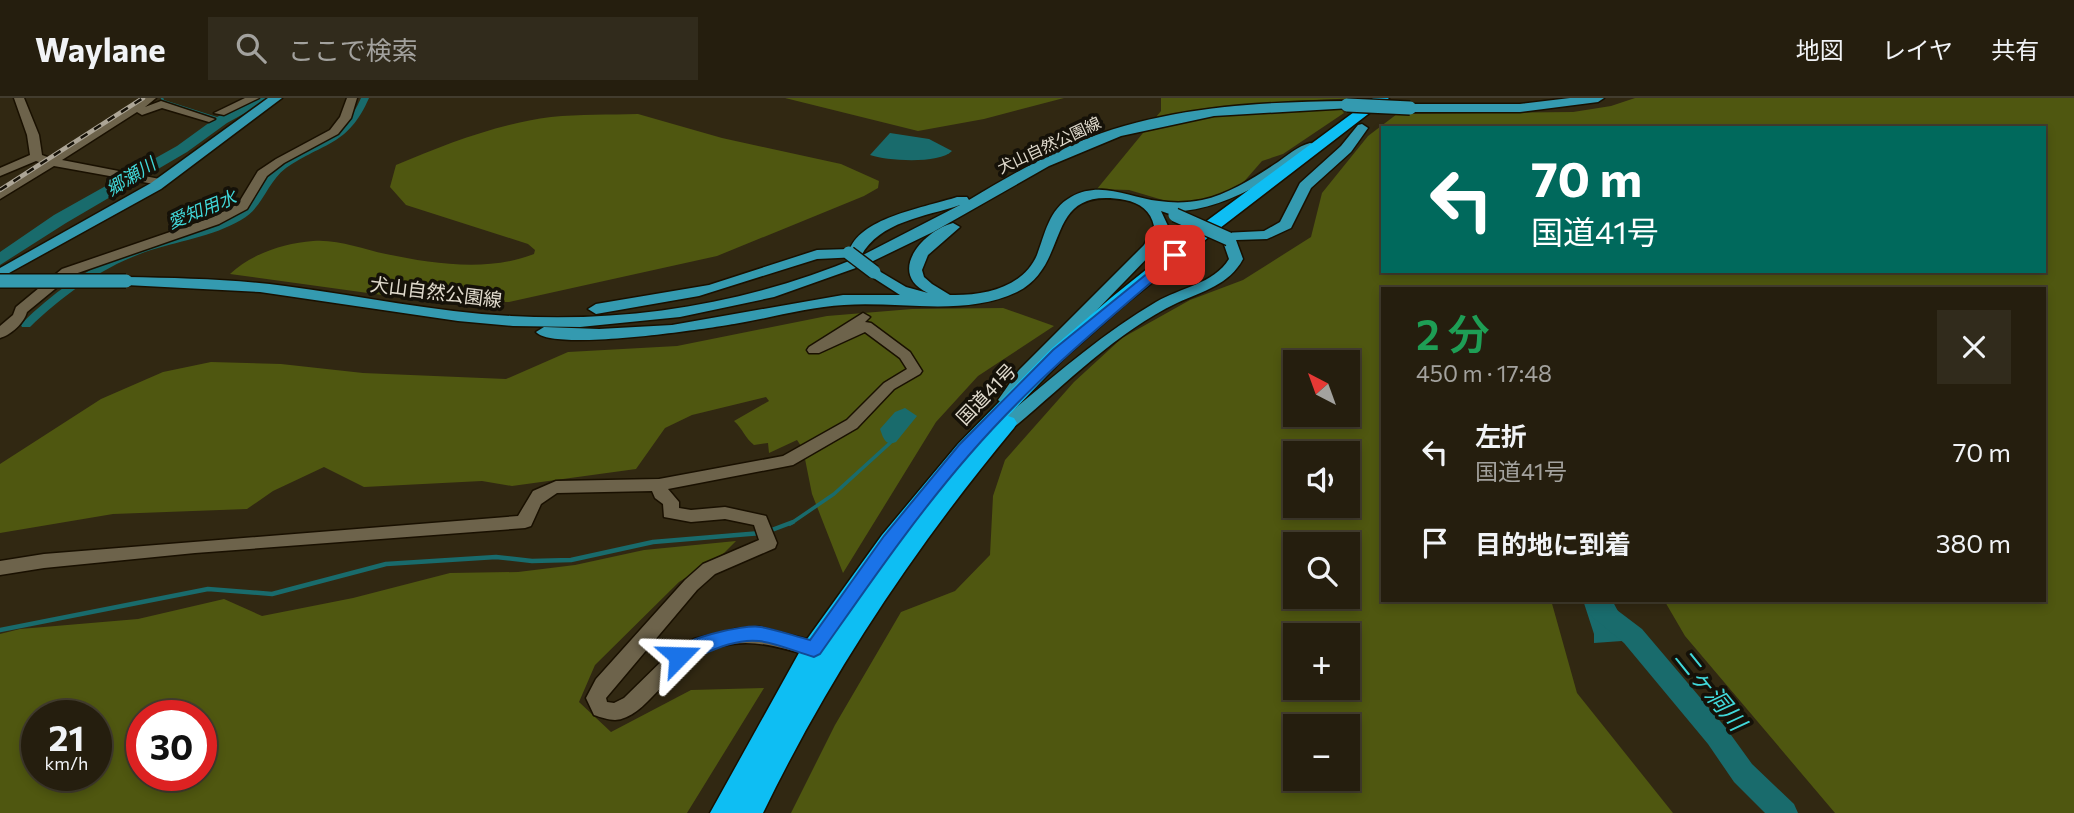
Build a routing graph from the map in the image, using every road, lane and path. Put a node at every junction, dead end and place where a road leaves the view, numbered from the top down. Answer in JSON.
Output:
{"nodes":[{"id":1,"x":19,"y":98,"type":"edge"},
{"id":2,"x":151,"y":98,"type":"edge"},
{"id":3,"x":254,"y":98,"type":"edge"},
{"id":4,"x":276,"y":98,"type":"edge"},
{"id":5,"x":352,"y":98,"type":"edge"},
{"id":6,"x":1382,"y":98,"type":"edge"},
{"id":7,"x":1598,"y":98,"type":"edge"},
{"id":8,"x":1405,"y":103,"type":"edge"},
{"id":9,"x":220,"y":113,"type":"dead end"},
{"id":10,"x":209,"y":120,"type":"dead end"},
{"id":11,"x":1353,"y":128,"type":"junction"},
{"id":12,"x":1083,"y":145,"type":"junction"},
{"id":13,"x":36,"y":157,"type":"junction"},
{"id":14,"x":58,"y":162,"type":"junction"},
{"id":15,"x":0,"y":172,"type":"edge"},
{"id":16,"x":161,"y":183,"type":"junction"},
{"id":17,"x":0,"y":195,"type":"edge"},
{"id":18,"x":1140,"y":199,"type":"junction"},
{"id":19,"x":1229,"y":238,"type":"junction"},
{"id":20,"x":852,"y":253,"type":"junction"},
{"id":21,"x":0,"y":274,"type":"edge"},
{"id":22,"x":0,"y":281,"type":"edge"},
{"id":23,"x":337,"y":299,"type":"junction"},
{"id":24,"x":940,"y":300,"type":"junction"},
{"id":25,"x":959,"y":300,"type":"junction"},
{"id":26,"x":362,"y":302,"type":"junction"},
{"id":27,"x":863,"y":317,"type":"dead end"},
{"id":28,"x":0,"y":334,"type":"edge"},
{"id":29,"x":1000,"y":421,"type":"junction"},
{"id":30,"x":659,"y":485,"type":"junction"},
{"id":31,"x":0,"y":568,"type":"edge"},
{"id":32,"x":814,"y":649,"type":"junction"},
{"id":33,"x":724,"y":813,"type":"edge"},
{"id":34,"x":749,"y":813,"type":"edge"}],
"edges":[{"from":1,"to":13,"type":"street"},
{"from":2,"to":14,"type":"street"},
{"from":3,"to":9,"type":"street"},
{"from":4,"to":16,"type":"main road"},
{"from":5,"to":28,"type":"street"},
{"from":6,"to":11,"type":"highway","name":"国道41号"},
{"from":7,"to":8,"type":"main road","name":"犬山自然公園線"},
{"from":8,"to":11,"type":"highway","name":"国道41号"},
{"from":8,"to":12,"type":"main road","name":"犬山自然公園線","bridge":true},
{"from":10,"to":14,"type":"street"},
{"from":11,"to":18,"type":"main road"},
{"from":11,"to":19,"type":"main road"},
{"from":11,"to":29,"type":"highway","name":"国道41号"},
{"from":12,"to":20,"type":"main road"},
{"from":12,"to":25,"type":"main road"},
{"from":12,"to":26,"type":"main road","name":"犬山自然公園線"},
{"from":13,"to":14,"type":"street"},
{"from":13,"to":15,"type":"street"},
{"from":14,"to":16,"type":"street"},
{"from":14,"to":17,"type":"street"},
{"from":16,"to":21,"type":"main road"},
{"from":18,"to":19,"type":"main road","bridge":true},
{"from":18,"to":25,"type":"main road"},
{"from":18,"to":29,"type":"main road"},
{"from":19,"to":29,"type":"main road"},
{"from":20,"to":24,"type":"main road","bridge":true},
{"from":20,"to":26,"type":"main road"},
{"from":22,"to":23,"type":"main road","name":"犬山自然公園線","bridge":true},
{"from":23,"to":24,"type":"main road"},
{"from":23,"to":26,"type":"main road","name":"犬山自然公園線"},
{"from":24,"to":25,"type":"main road"},
{"from":27,"to":30,"type":"street"},
{"from":29,"to":32,"type":"highway","name":"国道41号"},
{"from":29,"to":34,"type":"highway","name":"国道41号"},
{"from":30,"to":31,"type":"street"},
{"from":30,"to":32,"type":"street"},
{"from":32,"to":33,"type":"highway","name":"国道41号"}]}
